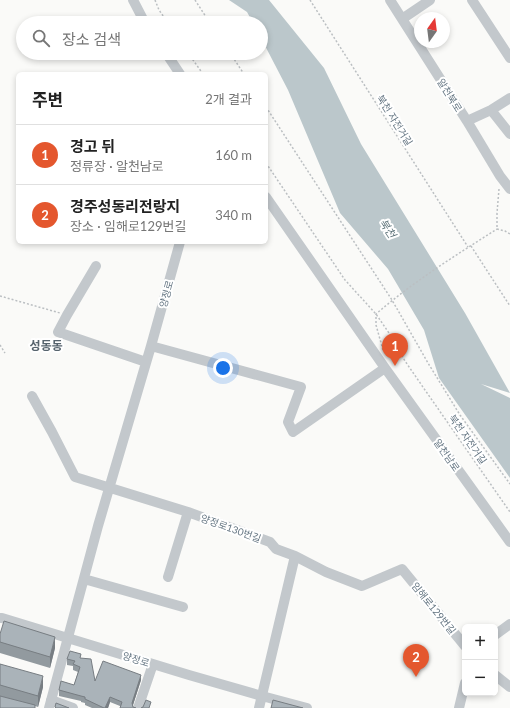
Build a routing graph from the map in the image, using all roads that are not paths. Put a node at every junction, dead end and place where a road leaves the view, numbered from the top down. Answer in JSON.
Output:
{"nodes":[{"id":1,"x":133,"y":0,"type":"edge"},
{"id":2,"x":390,"y":0,"type":"edge"},
{"id":3,"x":430,"y":0,"type":"edge"},
{"id":4,"x":472,"y":0,"type":"edge"},
{"id":5,"x":141,"y":16,"type":"edge"},
{"id":6,"x":402,"y":19,"type":"junction"},
{"id":7,"x":510,"y":58,"type":"edge"},
{"id":8,"x":171,"y":60,"type":"edge"},
{"id":9,"x":179,"y":72,"type":"edge"},
{"id":10,"x":510,"y":98,"type":"edge"},
{"id":11,"x":491,"y":110,"type":"junction"},
{"id":12,"x":467,"y":121,"type":"junction"},
{"id":13,"x":510,"y":134,"type":"edge"},
{"id":14,"x":510,"y":189,"type":"edge"},
{"id":15,"x":268,"y":200,"type":"edge"},
{"id":16,"x":179,"y":244,"type":"edge"},
{"id":17,"x":96,"y":266,"type":"dead end"},
{"id":18,"x":151,"y":346,"type":"junction"},
{"id":19,"x":146,"y":362,"type":"junction"},
{"id":20,"x":385,"y":368,"type":"junction"},
{"id":21,"x":32,"y":396,"type":"dead end"},
{"id":22,"x":109,"y":488,"type":"junction"},
{"id":23,"x":188,"y":512,"type":"junction"},
{"id":24,"x":510,"y":542,"type":"edge"},
{"id":25,"x":294,"y":556,"type":"junction"},
{"id":26,"x":402,"y":569,"type":"joint"},
{"id":27,"x":168,"y":577,"type":"dead end"},
{"id":28,"x":84,"y":579,"type":"junction"},
{"id":29,"x":183,"y":607,"type":"dead end"},
{"id":30,"x":0,"y":618,"type":"edge"},
{"id":31,"x":510,"y":624,"type":"edge"},
{"id":32,"x":498,"y":633,"type":"edge"},
{"id":33,"x":68,"y":638,"type":"junction"},
{"id":34,"x":462,"y":642,"type":"edge"},
{"id":35,"x":153,"y":664,"type":"junction"},
{"id":36,"x":498,"y":677,"type":"edge"},
{"id":37,"x":510,"y":687,"type":"edge"},
{"id":38,"x":262,"y":696,"type":"junction"},
{"id":39,"x":462,"y":696,"type":"edge"},
{"id":40,"x":50,"y":704,"type":"edge"},
{"id":41,"x":73,"y":708,"type":"edge"},
{"id":42,"x":138,"y":708,"type":"edge"},
{"id":43,"x":259,"y":708,"type":"edge"},
{"id":44,"x":308,"y":708,"type":"edge"},
{"id":45,"x":460,"y":708,"type":"edge"}],
"edges":[{"from":1,"to":5,"type":"street"},
{"from":2,"to":6,"type":"street","name":"알천북로"},
{"from":3,"to":6,"type":"street"},
{"from":4,"to":7,"type":"street"},
{"from":6,"to":12,"type":"street","name":"알천북로"},
{"from":8,"to":9,"type":"street"},
{"from":10,"to":11,"type":"street"},
{"from":11,"to":12,"type":"street"},
{"from":11,"to":13,"type":"street"},
{"from":12,"to":14,"type":"street","name":"알천북로"},
{"from":15,"to":20,"type":"street","name":"알천남로"},
{"from":16,"to":18,"type":"street","name":"양정로"},
{"from":17,"to":19,"type":"street"},
{"from":18,"to":19,"type":"street","name":"양정로"},
{"from":18,"to":20,"type":"street"},
{"from":19,"to":22,"type":"street","name":"양정로"},
{"from":20,"to":24,"type":"street","name":"알천남로"},
{"from":21,"to":22,"type":"street"},
{"from":22,"to":23,"type":"street","name":"양정로130번길"},
{"from":22,"to":28,"type":"street","name":"양정로"},
{"from":23,"to":25,"type":"street","name":"양정로130번길"},
{"from":23,"to":27,"type":"street","name":"양정로130번길"},
{"from":25,"to":26,"type":"street","name":"양정로130번길"},
{"from":25,"to":38,"type":"street"},
{"from":26,"to":34,"type":"street","name":"임해로129번길"},
{"from":28,"to":29,"type":"street"},
{"from":28,"to":33,"type":"street","name":"양정로"},
{"from":30,"to":33,"type":"street"},
{"from":31,"to":32,"type":"street"},
{"from":33,"to":35,"type":"street","name":"양정로"},
{"from":33,"to":40,"type":"street"},
{"from":35,"to":38,"type":"street","name":"양정로"},
{"from":35,"to":42,"type":"street"},
{"from":36,"to":37,"type":"street"},
{"from":38,"to":43,"type":"street"},
{"from":38,"to":44,"type":"street","name":"양정로"},
{"from":39,"to":45,"type":"street"},
{"from":40,"to":41,"type":"street"}]}
